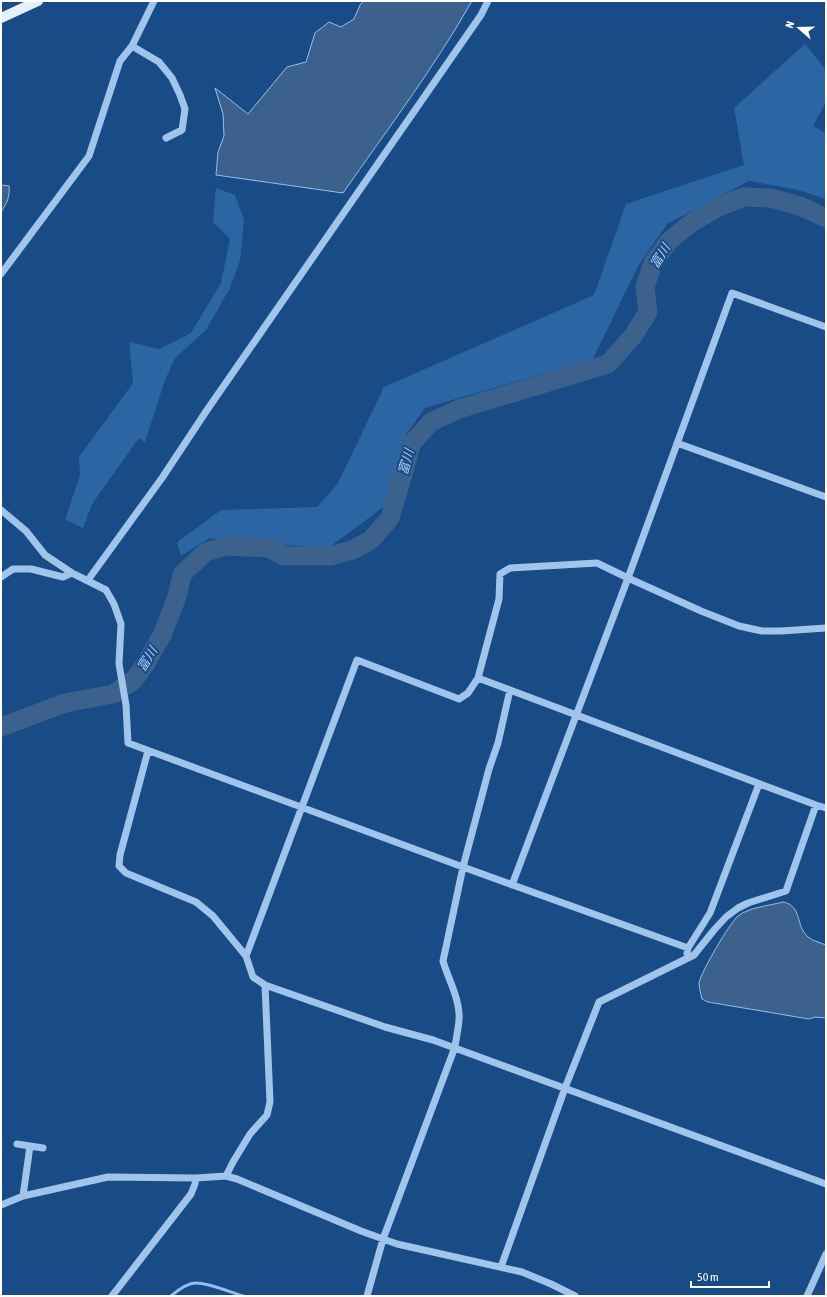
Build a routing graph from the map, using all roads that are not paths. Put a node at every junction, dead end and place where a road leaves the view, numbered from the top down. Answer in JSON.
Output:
{"nodes":[{"id":1,"x":38,"y":1,"type":"edge"},
{"id":2,"x":154,"y":1,"type":"edge"},
{"id":3,"x":488,"y":1,"type":"edge"},
{"id":4,"x":1,"y":18,"type":"edge"},
{"id":5,"x":132,"y":46,"type":"junction"},
{"id":6,"x":166,"y":138,"type":"dead end"},
{"id":7,"x":1,"y":274,"type":"edge"},
{"id":8,"x":826,"y":327,"type":"edge"},
{"id":9,"x":677,"y":443,"type":"junction"},
{"id":10,"x":826,"y":497,"type":"edge"},
{"id":11,"x":1,"y":510,"type":"edge"},
{"id":12,"x":72,"y":573,"type":"junction"},
{"id":13,"x":1,"y":577,"type":"edge"},
{"id":14,"x":628,"y":578,"type":"junction"},
{"id":15,"x":88,"y":580,"type":"junction"},
{"id":16,"x":826,"y":628,"type":"edge"},
{"id":17,"x":478,"y":678,"type":"junction"},
{"id":18,"x":510,"y":690,"type":"junction"},
{"id":19,"x":576,"y":714,"type":"junction"},
{"id":20,"x":148,"y":751,"type":"junction"},
{"id":21,"x":759,"y":784,"type":"junction"},
{"id":22,"x":816,"y":806,"type":"junction"},
{"id":23,"x":302,"y":807,"type":"junction"},
{"id":24,"x":826,"y":808,"type":"edge"},
{"id":25,"x":463,"y":867,"type":"junction"},
{"id":26,"x":512,"y":885,"type":"junction"},
{"id":27,"x":688,"y":948,"type":"junction"},
{"id":28,"x":246,"y":956,"type":"junction"},
{"id":29,"x":685,"y":959,"type":"junction"},
{"id":30,"x":265,"y":985,"type":"junction"},
{"id":31,"x":455,"y":1048,"type":"junction"},
{"id":32,"x":565,"y":1088,"type":"junction"},
{"id":33,"x":17,"y":1144,"type":"dead end"},
{"id":34,"x":30,"y":1146,"type":"junction"},
{"id":35,"x":43,"y":1148,"type":"dead end"},
{"id":36,"x":226,"y":1176,"type":"junction"},
{"id":37,"x":196,"y":1178,"type":"junction"},
{"id":38,"x":826,"y":1184,"type":"edge"},
{"id":39,"x":23,"y":1196,"type":"junction"},
{"id":40,"x":1,"y":1205,"type":"edge"},
{"id":41,"x":383,"y":1239,"type":"junction"},
{"id":42,"x":826,"y":1254,"type":"edge"},
{"id":43,"x":501,"y":1267,"type":"junction"},
{"id":44,"x":112,"y":1296,"type":"edge"},
{"id":45,"x":367,"y":1296,"type":"edge"},
{"id":46,"x":575,"y":1296,"type":"edge"},
{"id":47,"x":807,"y":1296,"type":"edge"}],
"edges":[{"from":1,"to":4,"type":"main road"},
{"from":2,"to":5,"type":"street"},
{"from":3,"to":15,"type":"street"},
{"from":5,"to":6,"type":"street"},
{"from":5,"to":7,"type":"street"},
{"from":8,"to":9,"type":"street"},
{"from":9,"to":10,"type":"street"},
{"from":9,"to":14,"type":"street"},
{"from":11,"to":12,"type":"street"},
{"from":12,"to":13,"type":"street"},
{"from":12,"to":15,"type":"street"},
{"from":14,"to":16,"type":"street"},
{"from":14,"to":17,"type":"street"},
{"from":14,"to":19,"type":"street"},
{"from":15,"to":20,"type":"street"},
{"from":17,"to":18,"type":"street"},
{"from":17,"to":23,"type":"street"},
{"from":18,"to":19,"type":"street"},
{"from":18,"to":25,"type":"street"},
{"from":19,"to":21,"type":"street"},
{"from":19,"to":26,"type":"street"},
{"from":20,"to":23,"type":"street"},
{"from":20,"to":28,"type":"street"},
{"from":21,"to":22,"type":"street"},
{"from":21,"to":27,"type":"street"},
{"from":22,"to":24,"type":"street"},
{"from":22,"to":29,"type":"street"},
{"from":23,"to":25,"type":"street"},
{"from":23,"to":28,"type":"street"},
{"from":25,"to":26,"type":"street"},
{"from":25,"to":31,"type":"street"},
{"from":26,"to":27,"type":"street"},
{"from":27,"to":29,"type":"street"},
{"from":28,"to":30,"type":"street"},
{"from":29,"to":32,"type":"street"},
{"from":30,"to":31,"type":"street"},
{"from":30,"to":36,"type":"street"},
{"from":31,"to":32,"type":"street"},
{"from":31,"to":41,"type":"street"},
{"from":32,"to":38,"type":"street"},
{"from":32,"to":43,"type":"street"},
{"from":33,"to":34,"type":"street"},
{"from":34,"to":35,"type":"street"},
{"from":34,"to":39,"type":"street"},
{"from":36,"to":37,"type":"street"},
{"from":36,"to":41,"type":"street"},
{"from":37,"to":39,"type":"street"},
{"from":37,"to":44,"type":"street"},
{"from":39,"to":40,"type":"street"},
{"from":41,"to":43,"type":"street"},
{"from":41,"to":45,"type":"street"},
{"from":42,"to":47,"type":"street"},
{"from":43,"to":46,"type":"street"}]}
